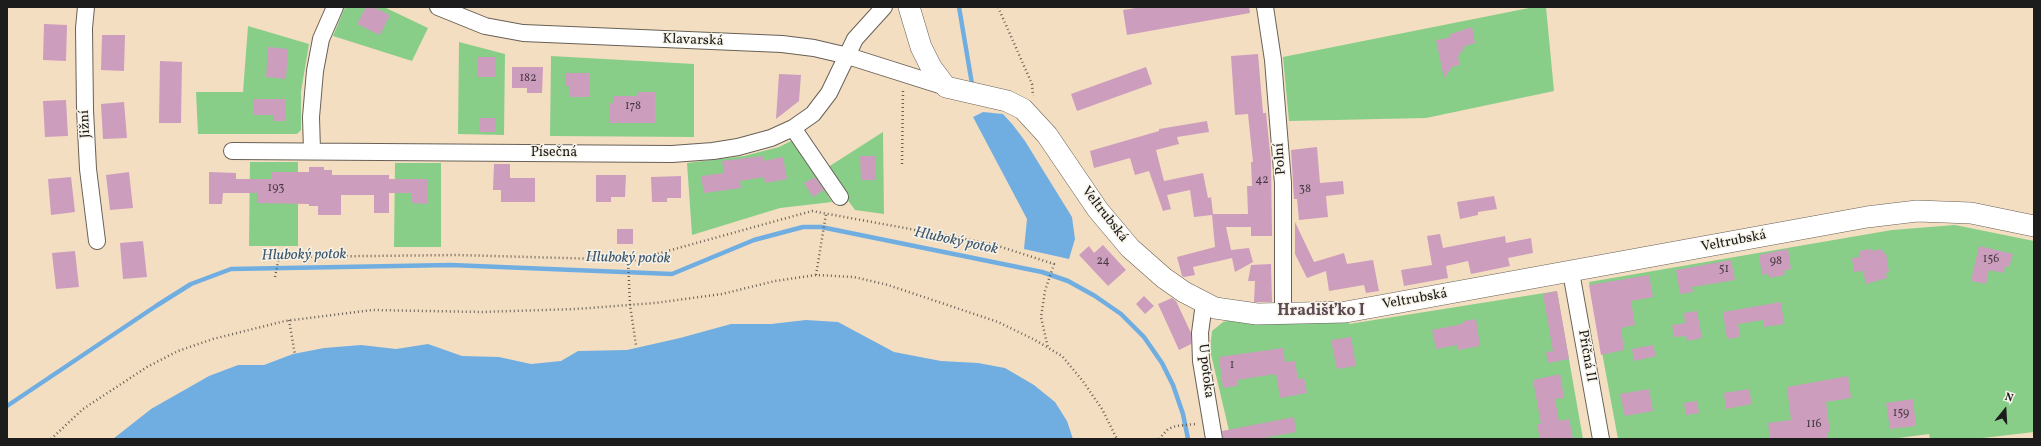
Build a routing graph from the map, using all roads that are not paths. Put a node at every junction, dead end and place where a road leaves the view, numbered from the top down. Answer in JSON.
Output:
{"nodes":[{"id":1,"x":86,"y":7,"type":"edge"},
{"id":2,"x":334,"y":7,"type":"edge"},
{"id":3,"x":438,"y":7,"type":"edge"},
{"id":4,"x":884,"y":7,"type":"edge"},
{"id":5,"x":909,"y":7,"type":"edge"},
{"id":6,"x":1266,"y":7,"type":"edge"},
{"id":7,"x":848,"y":56,"type":"junction"},
{"id":8,"x":946,"y":87,"type":"junction"},
{"id":9,"x":793,"y":128,"type":"junction"},
{"id":10,"x":232,"y":151,"type":"dead end"},
{"id":11,"x":312,"y":151,"type":"junction"},
{"id":12,"x":840,"y":197,"type":"dead end"},
{"id":13,"x":2034,"y":226,"type":"edge"},
{"id":14,"x":97,"y":241,"type":"dead end"},
{"id":15,"x":1571,"y":272,"type":"junction"},
{"id":16,"x":1204,"y":303,"type":"junction"},
{"id":17,"x":1283,"y":313,"type":"junction"},
{"id":18,"x":1214,"y":439,"type":"edge"},
{"id":19,"x":1601,"y":439,"type":"edge"}],
"edges":[{"from":1,"to":14,"type":"street","name":"Jižní"},
{"from":2,"to":11,"type":"street"},
{"from":3,"to":7,"type":"street","name":"Klavarská"},
{"from":4,"to":7,"type":"street","name":"Písečná"},
{"from":5,"to":8,"type":"street"},
{"from":6,"to":17,"type":"street","name":"Polní"},
{"from":7,"to":8,"type":"street","name":"Klavarská"},
{"from":7,"to":9,"type":"street","name":"Písečná"},
{"from":8,"to":16,"type":"street","name":"Veltrubská"},
{"from":9,"to":11,"type":"street","name":"Písečná"},
{"from":9,"to":12,"type":"street"},
{"from":10,"to":11,"type":"street","name":"Písečná"},
{"from":13,"to":15,"type":"street","name":"Veltrubská"},
{"from":15,"to":17,"type":"street","name":"Veltrubská"},
{"from":15,"to":19,"type":"street","name":"Příčná II"},
{"from":16,"to":17,"type":"street","name":"Veltrubská"},
{"from":16,"to":18,"type":"street","name":"U potoka"}]}
